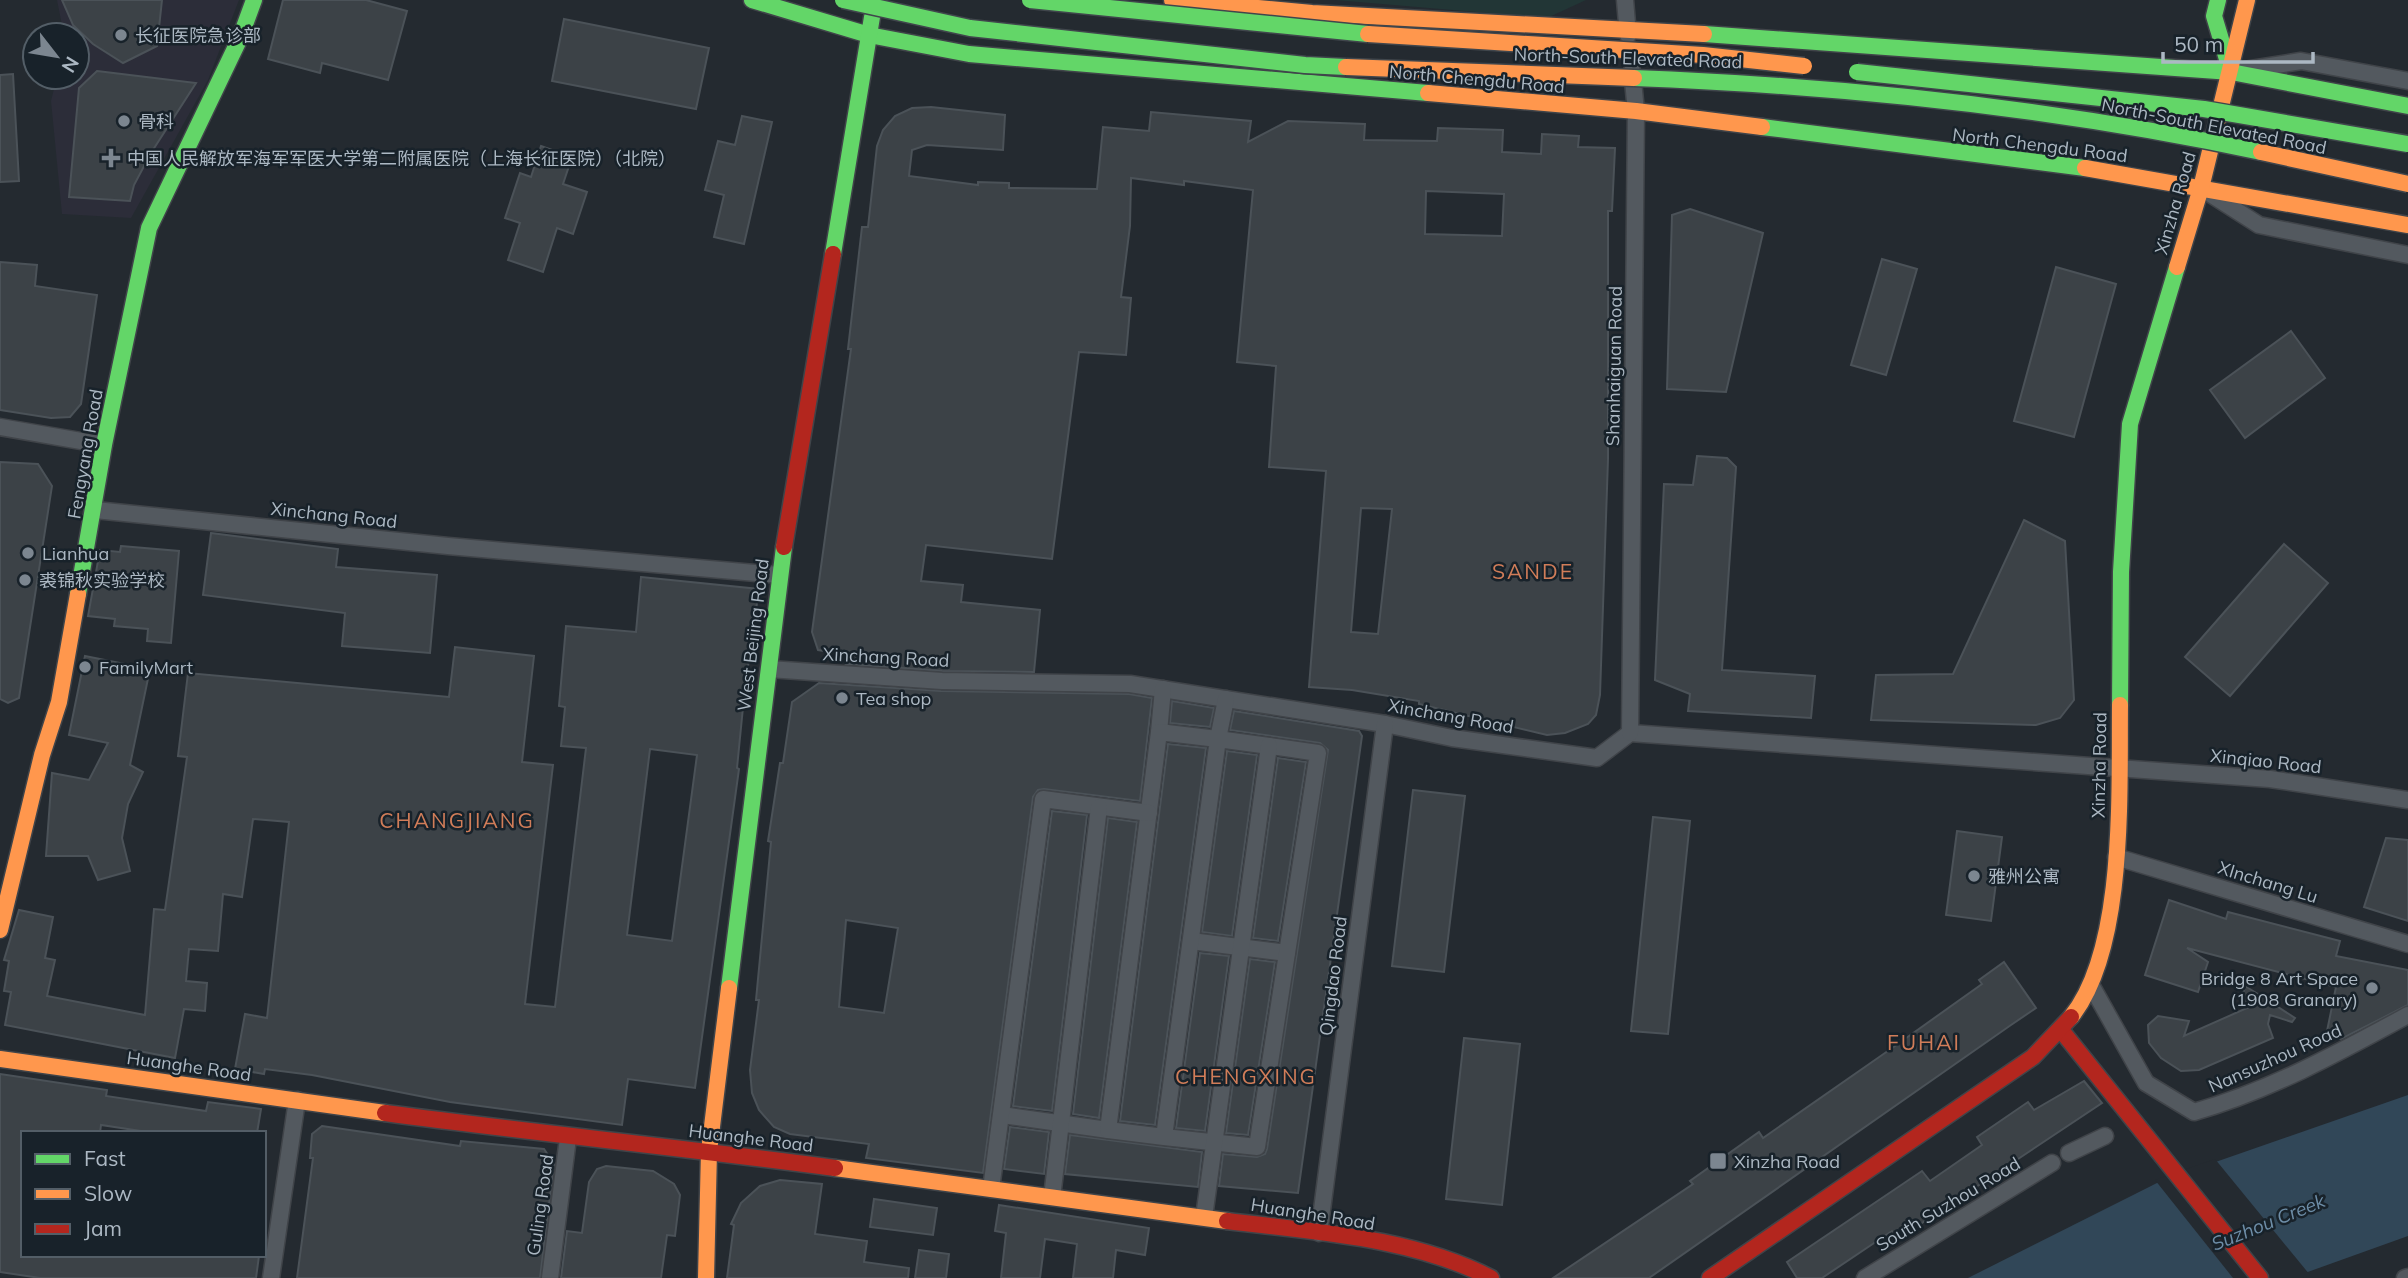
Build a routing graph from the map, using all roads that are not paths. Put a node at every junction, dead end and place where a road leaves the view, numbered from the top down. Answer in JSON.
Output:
{"nodes":[{"id":1,"x":254,"y":0,"type":"edge"},
{"id":2,"x":752,"y":0,"type":"edge"},
{"id":3,"x":843,"y":0,"type":"edge"},
{"id":4,"x":874,"y":0,"type":"edge"},
{"id":5,"x":1030,"y":0,"type":"edge"},
{"id":6,"x":1172,"y":0,"type":"edge"},
{"id":7,"x":1625,"y":0,"type":"edge"},
{"id":8,"x":2218,"y":0,"type":"edge"},
{"id":9,"x":2247,"y":0,"type":"edge"},
{"id":10,"x":1627,"y":29,"type":"junction"},
{"id":11,"x":869,"y":35,"type":"junction"},
{"id":12,"x":2231,"y":72,"type":"junction"},
{"id":13,"x":2408,"y":81,"type":"edge"},
{"id":14,"x":2408,"y":106,"type":"edge"},
{"id":15,"x":1636,"y":111,"type":"junction"},
{"id":16,"x":2408,"y":144,"type":"edge"},
{"id":17,"x":2408,"y":184,"type":"edge"},
{"id":18,"x":2201,"y":188,"type":"junction"},
{"id":19,"x":2400,"y":223,"type":"edge"},
{"id":20,"x":2408,"y":255,"type":"edge"},
{"id":21,"x":0,"y":427,"type":"edge"},
{"id":22,"x":104,"y":444,"type":"junction"},
{"id":23,"x":95,"y":510,"type":"junction"},
{"id":24,"x":779,"y":575,"type":"junction"},
{"id":25,"x":769,"y":670,"type":"junction"},
{"id":26,"x":1163,"y":689,"type":"junction"},
{"id":27,"x":1226,"y":699,"type":"junction"},
{"id":28,"x":1385,"y":724,"type":"junction"},
{"id":29,"x":1158,"y":732,"type":"junction"},
{"id":30,"x":1630,"y":733,"type":"junction"},
{"id":31,"x":1218,"y":739,"type":"junction"},
{"id":32,"x":1269,"y":746,"type":"junction"},
{"id":33,"x":2119,"y":769,"type":"junction"},
{"id":34,"x":2408,"y":800,"type":"edge"},
{"id":35,"x":1099,"y":807,"type":"junction"},
{"id":36,"x":1149,"y":813,"type":"junction"},
{"id":37,"x":2116,"y":857,"type":"junction"},
{"id":38,"x":0,"y":930,"type":"edge"},
{"id":39,"x":1191,"y":941,"type":"junction"},
{"id":40,"x":2408,"y":944,"type":"edge"},
{"id":41,"x":1241,"y":947,"type":"junction"},
{"id":42,"x":1287,"y":953,"type":"junction"},
{"id":43,"x":2091,"y":985,"type":"junction"},
{"id":44,"x":2408,"y":1015,"type":"edge"},
{"id":45,"x":2061,"y":1030,"type":"junction"},
{"id":46,"x":0,"y":1059,"type":"edge"},
{"id":47,"x":297,"y":1100,"type":"junction"},
{"id":48,"x":1002,"y":1115,"type":"junction"},
{"id":49,"x":1059,"y":1123,"type":"junction"},
{"id":50,"x":1108,"y":1130,"type":"junction"},
{"id":51,"x":2105,"y":1136,"type":"dead end"},
{"id":52,"x":1164,"y":1137,"type":"junction"},
{"id":53,"x":568,"y":1138,"type":"junction"},
{"id":54,"x":1214,"y":1144,"type":"junction"},
{"id":55,"x":709,"y":1151,"type":"junction"},
{"id":56,"x":2069,"y":1153,"type":"dead end"},
{"id":57,"x":2052,"y":1163,"type":"dead end"},
{"id":58,"x":991,"y":1189,"type":"junction"},
{"id":59,"x":1052,"y":1197,"type":"junction"},
{"id":60,"x":1204,"y":1217,"type":"junction"},
{"id":61,"x":1319,"y":1233,"type":"junction"},
{"id":62,"x":271,"y":1278,"type":"edge"},
{"id":63,"x":550,"y":1278,"type":"edge"},
{"id":64,"x":706,"y":1278,"type":"edge"},
{"id":65,"x":1491,"y":1278,"type":"edge"},
{"id":66,"x":1710,"y":1278,"type":"edge"},
{"id":67,"x":1865,"y":1278,"type":"edge"},
{"id":68,"x":2260,"y":1278,"type":"edge"}],
"edges":[{"from":1,"to":22,"type":"main road","name":"Fengyang Road"},
{"from":2,"to":11,"type":"main road","name":"North Chengdu Road"},
{"from":3,"to":17,"type":"main road","name":"North-South Elevated Road","bridge":true},
{"from":4,"to":11,"type":"main road","name":"West Beijing Road"},
{"from":5,"to":16,"type":"main road","name":"North-South Elevated Road","bridge":true},
{"from":6,"to":10,"type":"main road"},
{"from":7,"to":10,"type":"street","name":"Shanhaiguan Road"},
{"from":8,"to":12,"type":"main road"},
{"from":9,"to":12,"type":"main road","name":"Xinzha Road"},
{"from":10,"to":12,"type":"main road"},
{"from":10,"to":15,"type":"street","name":"Shanhaiguan Road"},
{"from":11,"to":15,"type":"main road","name":"North Chengdu Road"},
{"from":11,"to":24,"type":"main road","name":"West Beijing Road"},
{"from":12,"to":13,"type":"street"},
{"from":12,"to":14,"type":"main road"},
{"from":12,"to":18,"type":"main road","name":"Xinzha Road"},
{"from":15,"to":18,"type":"main road","name":"North Chengdu Road"},
{"from":15,"to":30,"type":"street","name":"Shanhaiguan Road"},
{"from":18,"to":19,"type":"main road","name":"North Chengdu Road"},
{"from":18,"to":20,"type":"street","name":"North Chengdu Road"},
{"from":18,"to":33,"type":"main road","name":"Xinzha Road"},
{"from":21,"to":22,"type":"street"},
{"from":22,"to":23,"type":"main road","name":"Fengyang Road"},
{"from":23,"to":24,"type":"street","name":"Xinchang Road"},
{"from":23,"to":38,"type":"main road","name":"Fengyang Road"},
{"from":24,"to":25,"type":"main road","name":"West Beijing Road"},
{"from":25,"to":26,"type":"street","name":"Xinchang Road"},
{"from":25,"to":55,"type":"main road","name":"West Beijing Road"},
{"from":26,"to":27,"type":"street","name":"Xinchang Road"},
{"from":26,"to":29,"type":"street"},
{"from":27,"to":28,"type":"street","name":"Xinchang Road"},
{"from":27,"to":31,"type":"street"},
{"from":28,"to":30,"type":"street","name":"Xinchang Road"},
{"from":28,"to":61,"type":"street","name":"Qingdao Road"},
{"from":29,"to":31,"type":"street"},
{"from":29,"to":36,"type":"street"},
{"from":30,"to":33,"type":"street"},
{"from":31,"to":32,"type":"street"},
{"from":31,"to":39,"type":"street"},
{"from":32,"to":41,"type":"street"},
{"from":32,"to":42,"type":"street"},
{"from":33,"to":34,"type":"street","name":"Xinqiao Road"},
{"from":33,"to":37,"type":"main road","name":"Xinzha Road"},
{"from":35,"to":36,"type":"street"},
{"from":35,"to":48,"type":"street"},
{"from":35,"to":49,"type":"street"},
{"from":36,"to":50,"type":"street"},
{"from":37,"to":40,"type":"street","name":"XInchang Lu"},
{"from":37,"to":43,"type":"main road","name":"Xinzha Road"},
{"from":39,"to":41,"type":"street"},
{"from":39,"to":52,"type":"street"},
{"from":41,"to":42,"type":"street"},
{"from":41,"to":54,"type":"street"},
{"from":42,"to":54,"type":"street"},
{"from":43,"to":44,"type":"street","name":"Nansuzhou Road"},
{"from":43,"to":45,"type":"main road","name":"Xinzha Road"},
{"from":45,"to":66,"type":"main road","name":"Xinzha Road"},
{"from":45,"to":68,"type":"main road"},
{"from":46,"to":47,"type":"main road","name":"Huanghe Road"},
{"from":47,"to":53,"type":"main road","name":"Huanghe Road"},
{"from":47,"to":62,"type":"street"},
{"from":48,"to":49,"type":"street"},
{"from":48,"to":58,"type":"street"},
{"from":49,"to":50,"type":"street"},
{"from":49,"to":59,"type":"street"},
{"from":50,"to":52,"type":"street"},
{"from":51,"to":56,"type":"street"},
{"from":52,"to":54,"type":"street"},
{"from":53,"to":55,"type":"main road","name":"Huanghe Road"},
{"from":53,"to":63,"type":"street","name":"Guling Road"},
{"from":54,"to":60,"type":"street"},
{"from":55,"to":58,"type":"main road","name":"Huanghe Road"},
{"from":55,"to":64,"type":"main road","name":"West Beijing Road"},
{"from":57,"to":67,"type":"street","name":"South Suzhou Road"},
{"from":58,"to":59,"type":"main road","name":"Huanghe Road"},
{"from":59,"to":60,"type":"main road","name":"Huanghe Road"},
{"from":60,"to":61,"type":"main road","name":"Huanghe Road"},
{"from":61,"to":65,"type":"main road","name":"Huanghe Road"}]}
